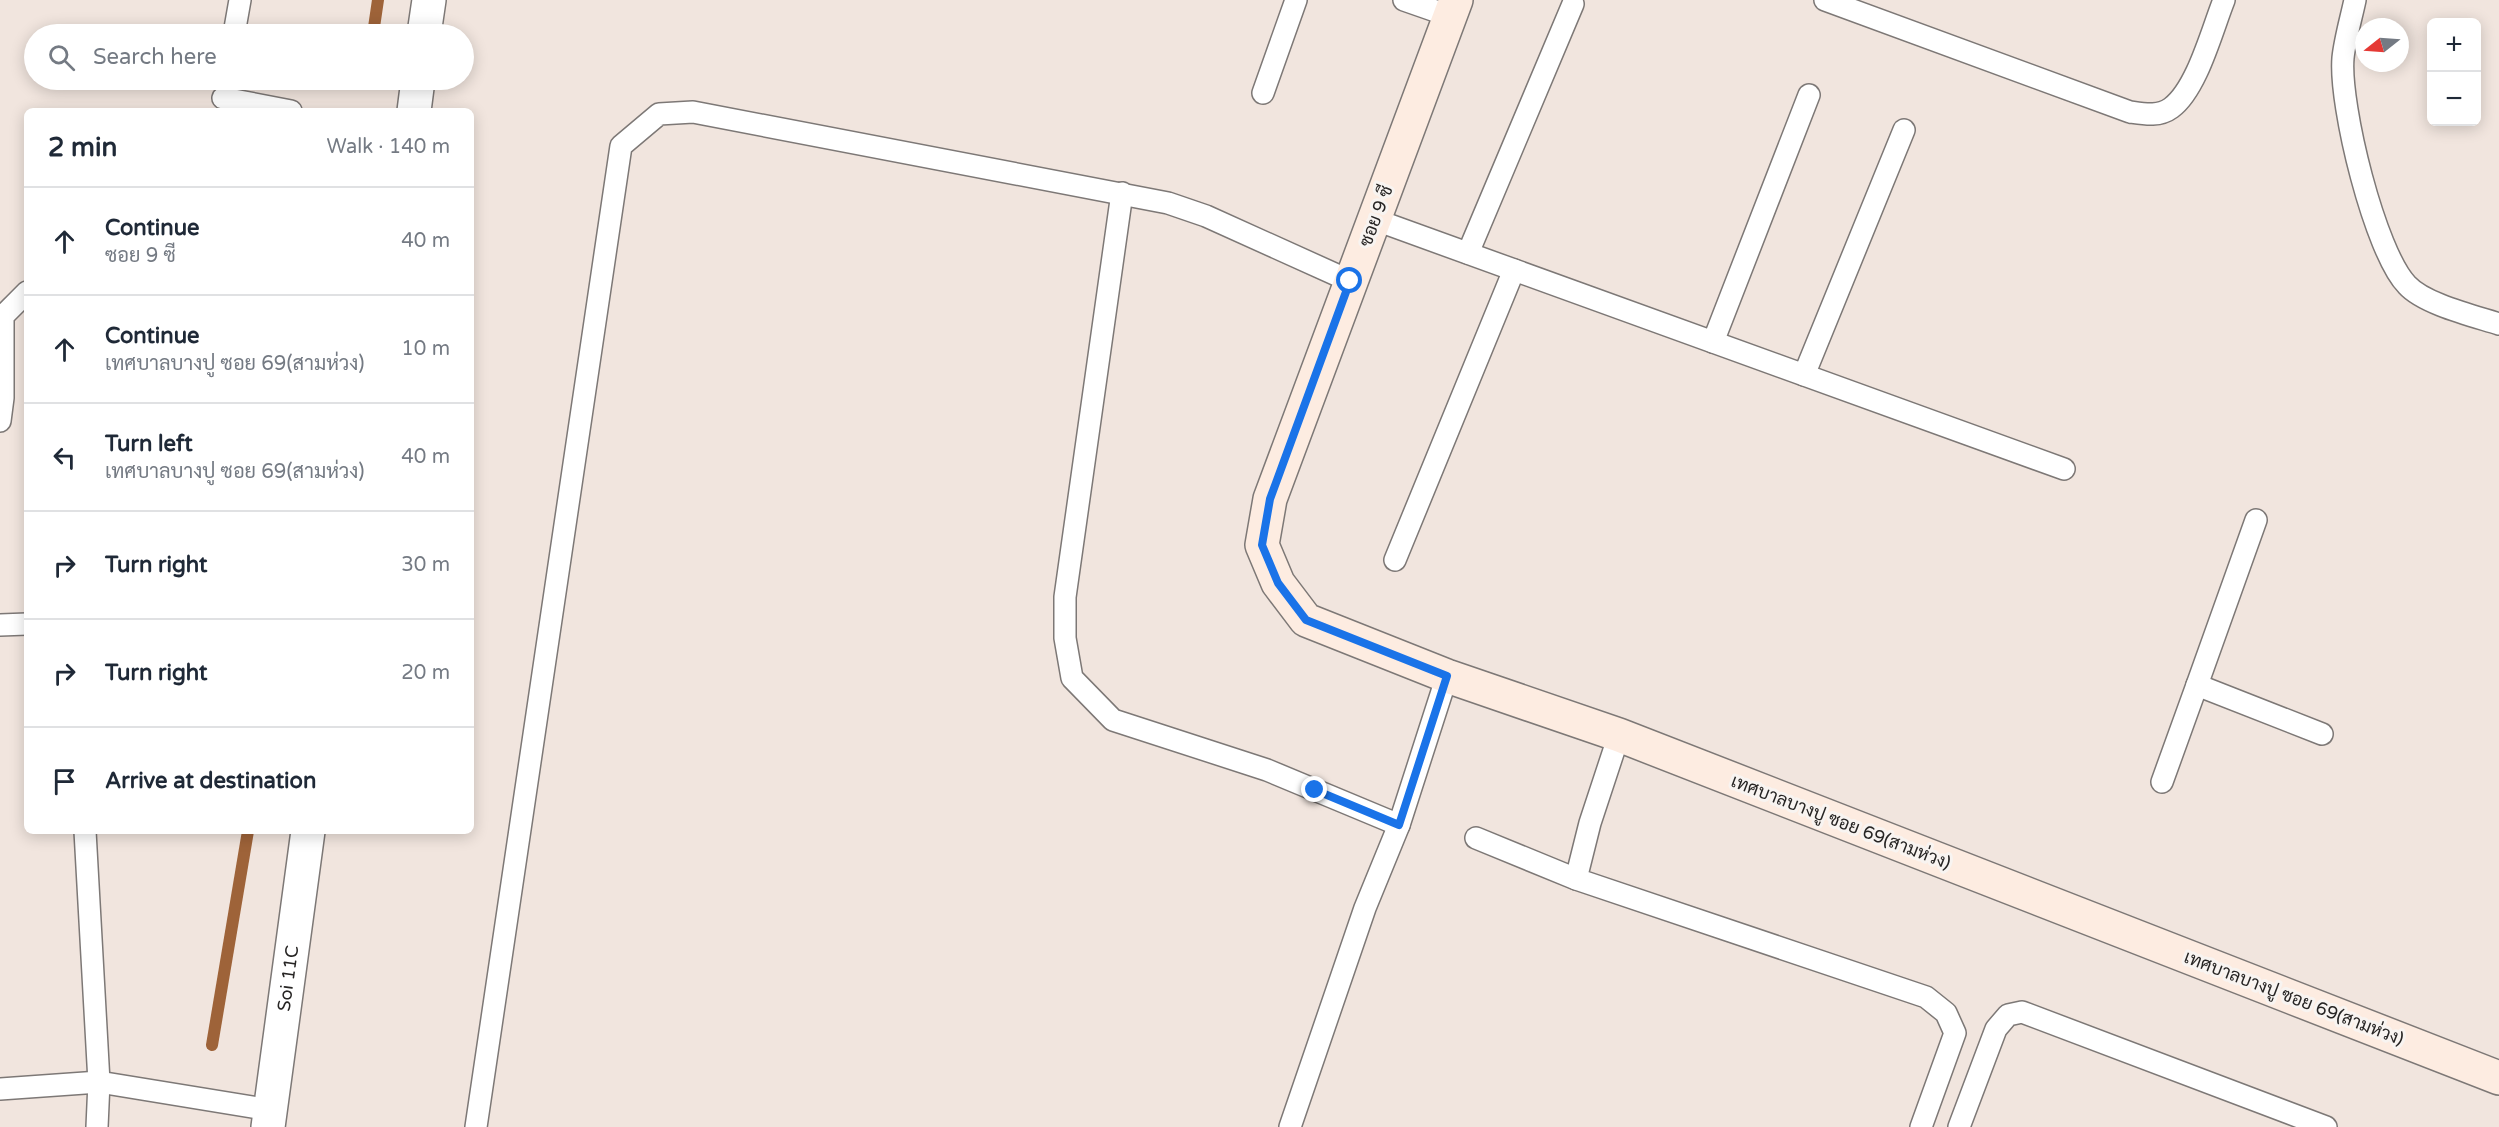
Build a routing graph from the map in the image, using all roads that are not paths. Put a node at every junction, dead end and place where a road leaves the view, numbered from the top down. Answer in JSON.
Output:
{"nodes":[{"id":1,"x":240,"y":0,"type":"edge"},
{"id":2,"x":429,"y":0,"type":"edge"},
{"id":3,"x":1296,"y":0,"type":"edge"},
{"id":4,"x":1404,"y":0,"type":"edge"},
{"id":5,"x":1825,"y":0,"type":"edge"},
{"id":6,"x":2224,"y":0,"type":"edge"},
{"id":7,"x":2355,"y":0,"type":"edge"},
{"id":8,"x":1573,"y":4,"type":"dead end"},
{"id":9,"x":1453,"y":8,"type":"edge"},
{"id":10,"x":236,"y":24,"type":"edge"},
{"id":11,"x":425,"y":24,"type":"edge"},
{"id":12,"x":417,"y":90,"type":"edge"},
{"id":13,"x":1263,"y":93,"type":"dead end"},
{"id":14,"x":1809,"y":95,"type":"dead end"},
{"id":15,"x":224,"y":96,"type":"edge"},
{"id":16,"x":278,"y":108,"type":"edge"},
{"id":17,"x":414,"y":108,"type":"edge"},
{"id":18,"x":1904,"y":130,"type":"dead end"},
{"id":19,"x":1122,"y":193,"type":"junction"},
{"id":20,"x":1376,"y":220,"type":"junction"},
{"id":21,"x":1468,"y":253,"type":"junction"},
{"id":22,"x":1514,"y":270,"type":"junction"},
{"id":23,"x":1350,"y":281,"type":"junction"},
{"id":24,"x":24,"y":295,"type":"edge"},
{"id":25,"x":2499,"y":324,"type":"edge"},
{"id":26,"x":1713,"y":342,"type":"junction"},
{"id":27,"x":1804,"y":375,"type":"junction"},
{"id":28,"x":0,"y":421,"type":"edge"},
{"id":29,"x":2064,"y":469,"type":"dead end"},
{"id":30,"x":1270,"y":499,"type":"joint"},
{"id":31,"x":2256,"y":520,"type":"dead end"},
{"id":32,"x":1395,"y":560,"type":"dead end"},
{"id":33,"x":24,"y":624,"type":"edge"},
{"id":34,"x":0,"y":626,"type":"edge"},
{"id":35,"x":1447,"y":676,"type":"junction"},
{"id":36,"x":2197,"y":685,"type":"junction"},
{"id":37,"x":2322,"y":734,"type":"dead end"},
{"id":38,"x":1619,"y":735,"type":"junction"},
{"id":39,"x":2162,"y":782,"type":"dead end"},
{"id":40,"x":1399,"y":825,"type":"junction"},
{"id":41,"x":85,"y":834,"type":"edge"},
{"id":42,"x":308,"y":834,"type":"edge"},
{"id":43,"x":1476,"y":838,"type":"dead end"},
{"id":44,"x":1576,"y":879,"type":"junction"},
{"id":45,"x":2499,"y":1078,"type":"edge"},
{"id":46,"x":99,"y":1082,"type":"junction"},
{"id":47,"x":0,"y":1089,"type":"edge"},
{"id":48,"x":269,"y":1118,"type":"edge"},
{"id":49,"x":97,"y":1127,"type":"edge"},
{"id":50,"x":476,"y":1127,"type":"edge"},
{"id":51,"x":1290,"y":1127,"type":"edge"},
{"id":52,"x":1921,"y":1127,"type":"edge"},
{"id":53,"x":1959,"y":1127,"type":"edge"},
{"id":54,"x":2326,"y":1127,"type":"edge"}],
"edges":[{"from":1,"to":10,"type":"lane"},
{"from":2,"to":11,"type":"street"},
{"from":3,"to":13,"type":"lane"},
{"from":4,"to":9,"type":"lane"},
{"from":5,"to":6,"type":"lane"},
{"from":7,"to":25,"type":"lane"},
{"from":8,"to":21,"type":"lane"},
{"from":9,"to":20,"type":"street","name":"ซอย 9 ซี"},
{"from":12,"to":17,"type":"street"},
{"from":14,"to":26,"type":"lane"},
{"from":15,"to":16,"type":"lane"},
{"from":18,"to":27,"type":"lane"},
{"from":19,"to":23,"type":"lane"},
{"from":19,"to":40,"type":"lane"},
{"from":19,"to":50,"type":"lane"},
{"from":20,"to":21,"type":"lane"},
{"from":20,"to":23,"type":"street","name":"ซอย 9 ซี"},
{"from":21,"to":22,"type":"lane"},
{"from":22,"to":26,"type":"lane"},
{"from":22,"to":32,"type":"lane"},
{"from":23,"to":30,"type":"street","name":"ซอย 9 ซี"},
{"from":24,"to":28,"type":"lane"},
{"from":26,"to":27,"type":"lane"},
{"from":27,"to":29,"type":"lane"},
{"from":30,"to":35,"type":"street","name":"เทศบาลบางปู ซอย 69(สามห่วง)"},
{"from":31,"to":36,"type":"lane"},
{"from":33,"to":34,"type":"lane"},
{"from":35,"to":38,"type":"street","name":"เทศบาลบางปู ซอย 69(สามห่วง)"},
{"from":35,"to":40,"type":"lane"},
{"from":36,"to":37,"type":"lane"},
{"from":36,"to":39,"type":"lane"},
{"from":38,"to":44,"type":"lane"},
{"from":38,"to":45,"type":"street","name":"เทศบาลบางปู ซอย 69(สามห่วง)"},
{"from":40,"to":51,"type":"lane"},
{"from":41,"to":46,"type":"lane"},
{"from":42,"to":48,"type":"street","name":"Soi 11C"},
{"from":43,"to":44,"type":"lane"},
{"from":44,"to":52,"type":"lane"},
{"from":46,"to":47,"type":"lane"},
{"from":46,"to":48,"type":"lane"},
{"from":46,"to":49,"type":"lane"},
{"from":53,"to":54,"type":"lane"}]}
